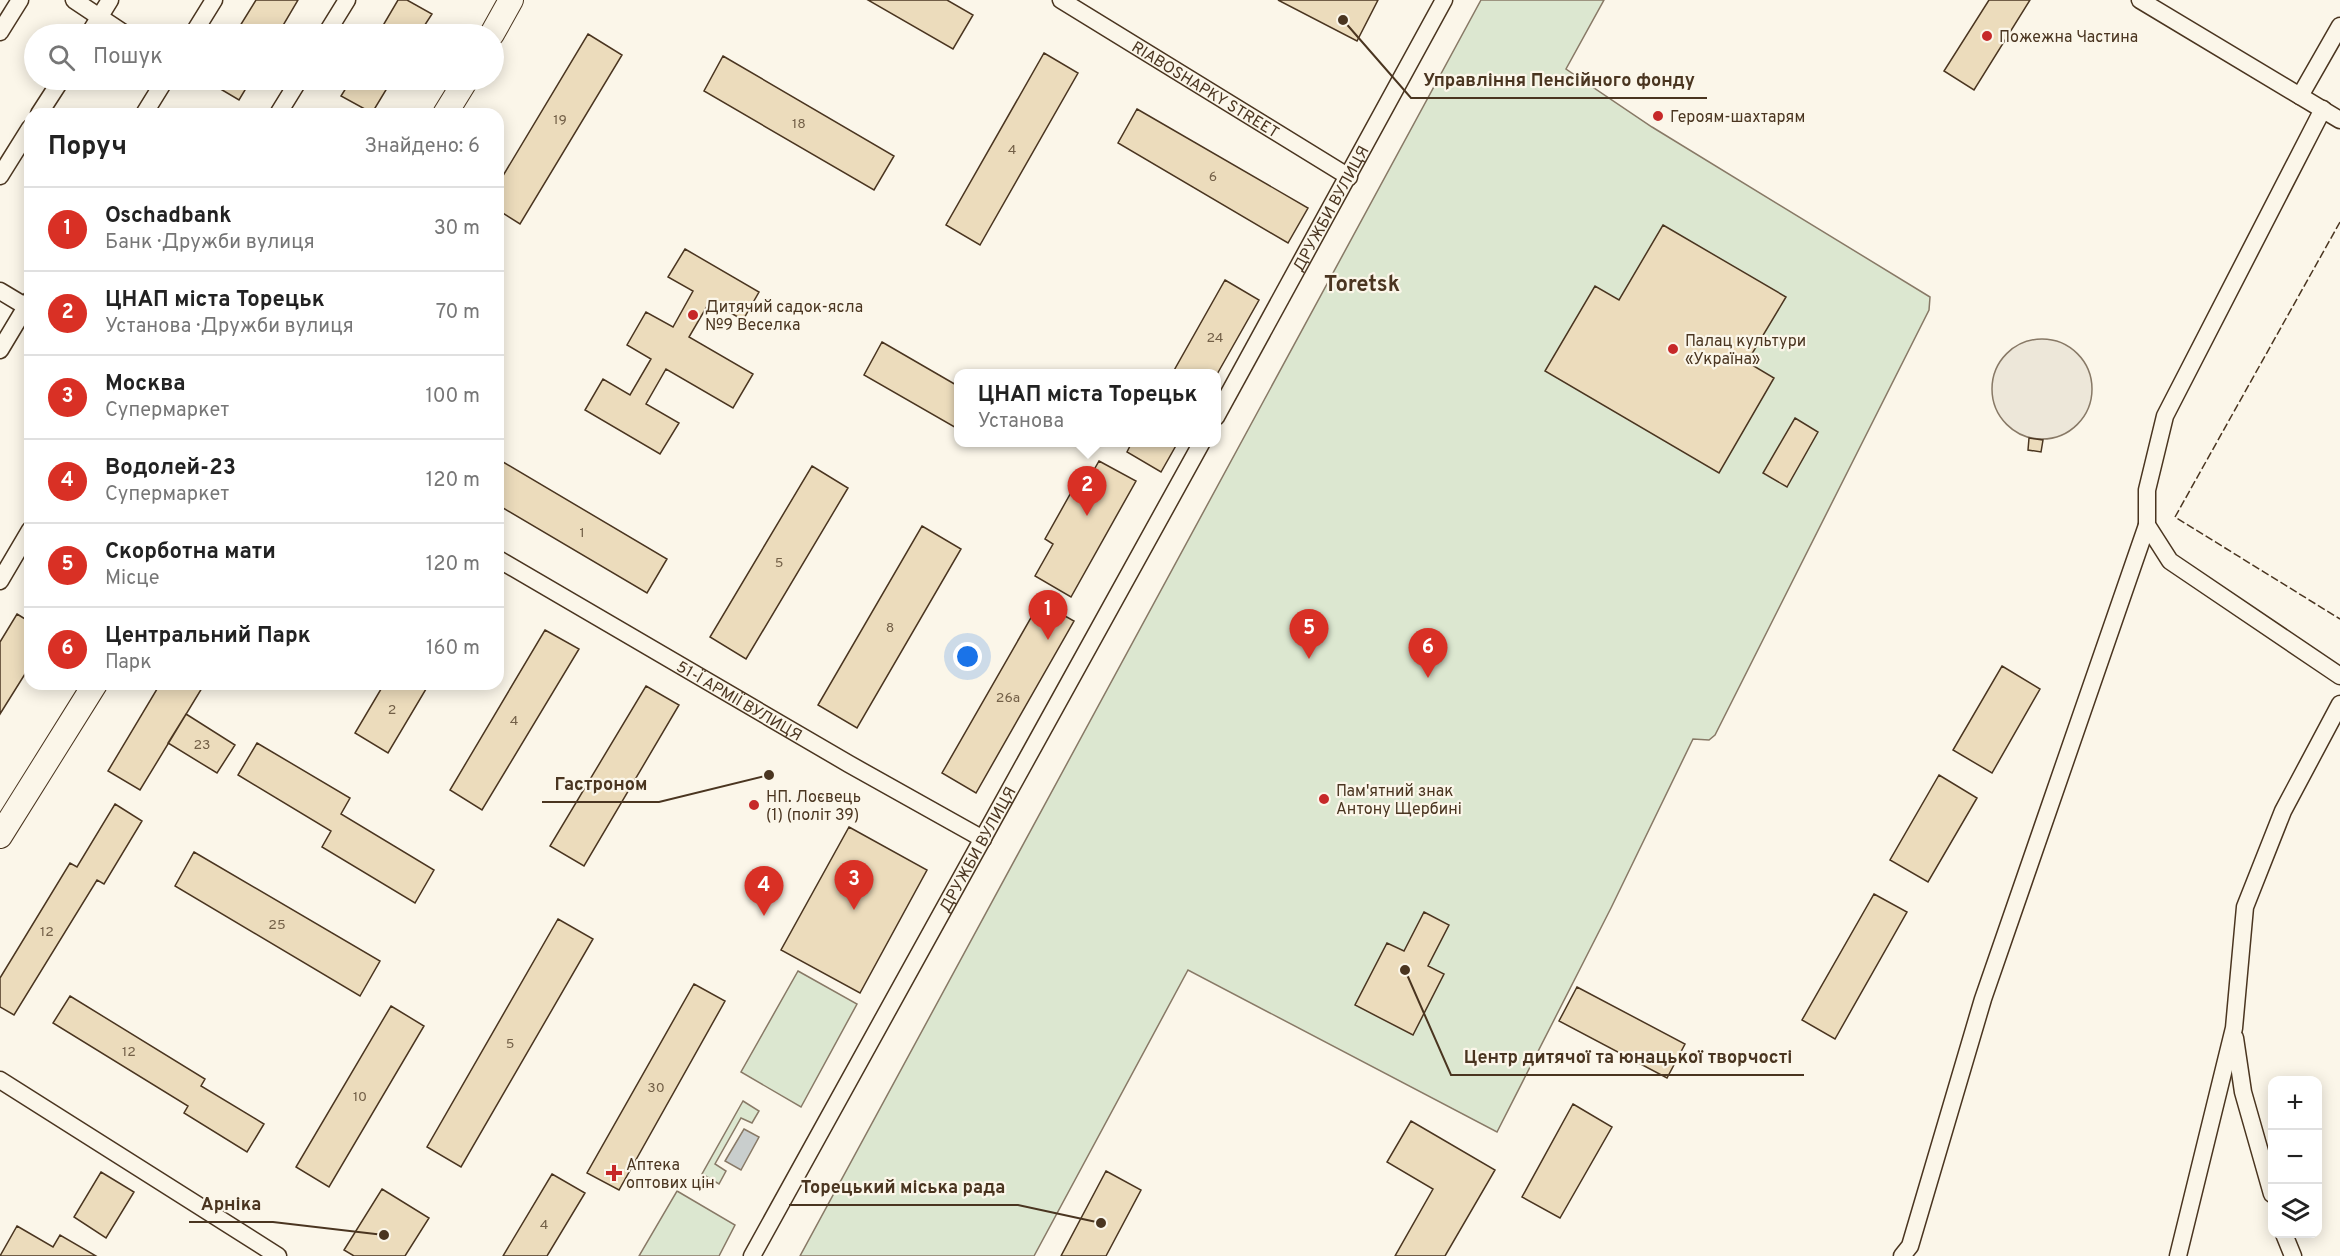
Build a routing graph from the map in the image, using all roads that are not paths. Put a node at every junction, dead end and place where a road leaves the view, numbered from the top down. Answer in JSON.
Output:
{"nodes":[{"id":1,"x":20,"y":0,"type":"edge"},
{"id":2,"x":74,"y":0,"type":"edge"},
{"id":3,"x":110,"y":0,"type":"edge"},
{"id":4,"x":214,"y":0,"type":"edge"},
{"id":5,"x":347,"y":0,"type":"edge"},
{"id":6,"x":512,"y":0,"type":"edge"},
{"id":7,"x":1061,"y":0,"type":"edge"},
{"id":8,"x":1444,"y":0,"type":"edge"},
{"id":9,"x":2140,"y":0,"type":"edge"},
{"id":10,"x":99,"y":18,"type":"junction"},
{"id":11,"x":95,"y":24,"type":"edge"},
{"id":12,"x":108,"y":24,"type":"edge"},
{"id":13,"x":199,"y":24,"type":"edge"},
{"id":14,"x":332,"y":24,"type":"edge"},
{"id":15,"x":498,"y":24,"type":"edge"},
{"id":16,"x":2340,"y":26,"type":"edge"},
{"id":17,"x":0,"y":32,"type":"edge"},
{"id":18,"x":55,"y":90,"type":"edge"},
{"id":19,"x":159,"y":90,"type":"edge"},
{"id":20,"x":293,"y":90,"type":"edge"},
{"id":21,"x":460,"y":90,"type":"edge"},
{"id":22,"x":2300,"y":96,"type":"junction"},
{"id":23,"x":43,"y":108,"type":"edge"},
{"id":24,"x":148,"y":108,"type":"edge"},
{"id":25,"x":282,"y":108,"type":"edge"},
{"id":26,"x":449,"y":108,"type":"edge"},
{"id":27,"x":2323,"y":109,"type":"junction"},
{"id":28,"x":2340,"y":120,"type":"edge"},
{"id":29,"x":24,"y":138,"type":"edge"},
{"id":30,"x":0,"y":176,"type":"edge"},
{"id":31,"x":1348,"y":177,"type":"junction"},
{"id":32,"x":0,"y":291,"type":"edge"},
{"id":33,"x":24,"y":303,"type":"edge"},
{"id":34,"x":24,"y":313,"type":"edge"},
{"id":35,"x":0,"y":350,"type":"edge"},
{"id":36,"x":1221,"y":408,"type":"edge"},
{"id":37,"x":1199,"y":447,"type":"edge"},
{"id":38,"x":2147,"y":525,"type":"junction"},
{"id":39,"x":24,"y":541,"type":"edge"},
{"id":40,"x":504,"y":563,"type":"edge"},
{"id":41,"x":0,"y":581,"type":"edge"},
{"id":42,"x":2340,"y":676,"type":"edge"},
{"id":43,"x":91,"y":690,"type":"edge"},
{"id":44,"x":2340,"y":704,"type":"edge"},
{"id":45,"x":0,"y":836,"type":"edge"},
{"id":46,"x":983,"y":839,"type":"junction"},
{"id":47,"x":2234,"y":1028,"type":"junction"},
{"id":48,"x":0,"y":1080,"type":"edge"},
{"id":49,"x":2269,"y":1184,"type":"edge"},
{"id":50,"x":2286,"y":1238,"type":"edge"},
{"id":51,"x":278,"y":1256,"type":"edge"},
{"id":52,"x":752,"y":1256,"type":"edge"},
{"id":53,"x":1902,"y":1256,"type":"edge"},
{"id":54,"x":2178,"y":1256,"type":"edge"},
{"id":55,"x":2294,"y":1256,"type":"edge"}],
"edges":[{"from":1,"to":17,"type":"street"},
{"from":2,"to":10,"type":"street"},
{"from":3,"to":10,"type":"street"},
{"from":4,"to":13,"type":"street"},
{"from":5,"to":14,"type":"street"},
{"from":6,"to":15,"type":"main road"},
{"from":7,"to":31,"type":"street","name":"RIABOSHAPKY STREET"},
{"from":8,"to":31,"type":"street","name":"ДРУЖБИ ВУЛИЦЯ"},
{"from":9,"to":22,"type":"street"},
{"from":10,"to":11,"type":"street"},
{"from":10,"to":12,"type":"street"},
{"from":16,"to":22,"type":"street"},
{"from":18,"to":23,"type":"street"},
{"from":19,"to":24,"type":"street"},
{"from":20,"to":25,"type":"street"},
{"from":21,"to":26,"type":"main road"},
{"from":22,"to":27,"type":"street"},
{"from":27,"to":28,"type":"street"},
{"from":27,"to":38,"type":"street"},
{"from":29,"to":30,"type":"street"},
{"from":31,"to":36,"type":"street","name":"ДРУЖБИ ВУЛИЦЯ"},
{"from":32,"to":33,"type":"street"},
{"from":34,"to":35,"type":"street"},
{"from":37,"to":46,"type":"street","name":"ДРУЖБИ ВУЛИЦЯ"},
{"from":38,"to":42,"type":"street"},
{"from":38,"to":53,"type":"street"},
{"from":39,"to":41,"type":"street"},
{"from":40,"to":46,"type":"street","name":"51-Ї АРМІЇ ВУЛИЦЯ"},
{"from":43,"to":45,"type":"main road"},
{"from":44,"to":47,"type":"street"},
{"from":46,"to":52,"type":"street","name":"ДРУЖБИ ВУЛИЦЯ"},
{"from":47,"to":49,"type":"street"},
{"from":47,"to":54,"type":"street"},
{"from":48,"to":51,"type":"street"},
{"from":50,"to":55,"type":"street"}]}
